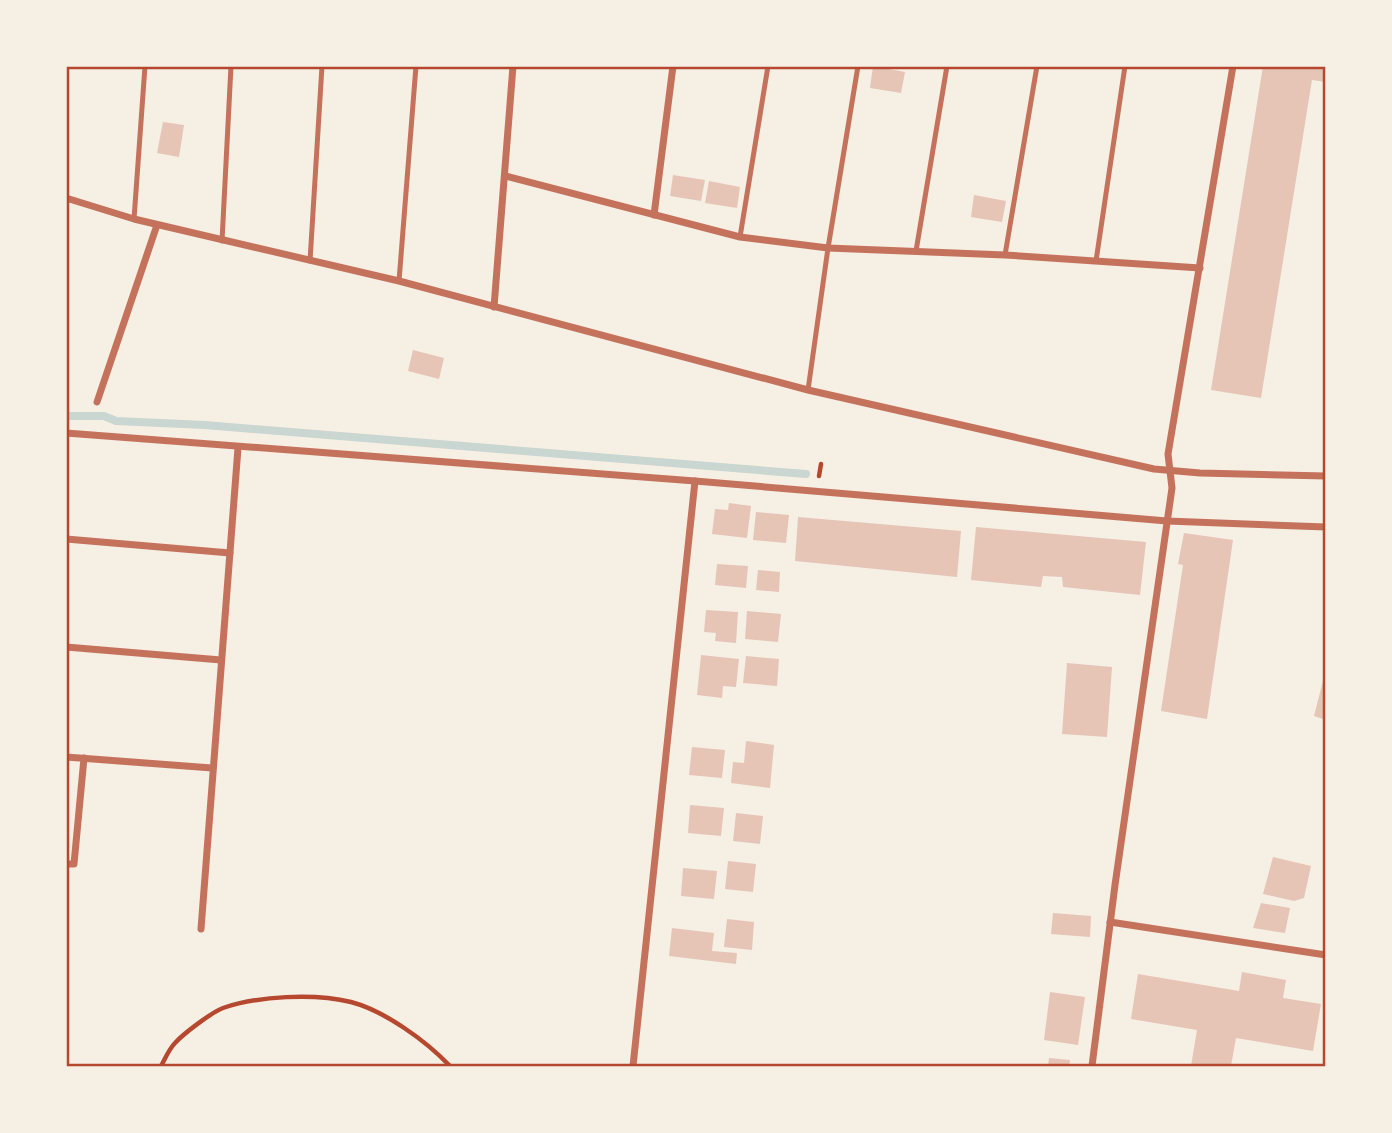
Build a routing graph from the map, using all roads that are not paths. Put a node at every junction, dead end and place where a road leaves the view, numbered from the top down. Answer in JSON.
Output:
{"nodes":[{"id":1,"x":145,"y":66,"type":"edge"},
{"id":2,"x":231,"y":66,"type":"edge"},
{"id":3,"x":322,"y":66,"type":"edge"},
{"id":4,"x":416,"y":66,"type":"edge"},
{"id":5,"x":513,"y":66,"type":"edge"},
{"id":6,"x":673,"y":66,"type":"edge"},
{"id":7,"x":768,"y":66,"type":"edge"},
{"id":8,"x":858,"y":66,"type":"edge"},
{"id":9,"x":947,"y":66,"type":"edge"},
{"id":10,"x":1037,"y":66,"type":"edge"},
{"id":11,"x":1125,"y":66,"type":"edge"},
{"id":12,"x":1233,"y":66,"type":"edge"},
{"id":13,"x":506,"y":176,"type":"junction"},
{"id":14,"x":66,"y":198,"type":"edge"},
{"id":15,"x":654,"y":215,"type":"junction"},
{"id":16,"x":134,"y":219,"type":"junction"},
{"id":17,"x":157,"y":225,"type":"junction"},
{"id":18,"x":740,"y":237,"type":"junction"},
{"id":19,"x":222,"y":241,"type":"junction"},
{"id":20,"x":828,"y":248,"type":"junction"},
{"id":21,"x":916,"y":251,"type":"junction"},
{"id":22,"x":1005,"y":255,"type":"junction"},
{"id":23,"x":310,"y":261,"type":"junction"},
{"id":24,"x":1096,"y":261,"type":"junction"},
{"id":25,"x":1200,"y":268,"type":"junction"},
{"id":26,"x":399,"y":281,"type":"junction"},
{"id":27,"x":494,"y":307,"type":"junction"},
{"id":28,"x":808,"y":390,"type":"junction"},
{"id":29,"x":97,"y":402,"type":"dead end"},
{"id":30,"x":66,"y":433,"type":"edge"},
{"id":31,"x":238,"y":448,"type":"junction"},
{"id":32,"x":1171,"y":472,"type":"junction"},
{"id":33,"x":1325,"y":476,"type":"edge"},
{"id":34,"x":695,"y":481,"type":"junction"},
{"id":35,"x":1167,"y":521,"type":"junction"},
{"id":36,"x":1325,"y":527,"type":"edge"},
{"id":37,"x":66,"y":538,"type":"edge"},
{"id":38,"x":230,"y":553,"type":"junction"},
{"id":39,"x":66,"y":647,"type":"edge"},
{"id":40,"x":221,"y":660,"type":"junction"},
{"id":41,"x":66,"y":757,"type":"edge"},
{"id":42,"x":84,"y":758,"type":"junction"},
{"id":43,"x":212,"y":768,"type":"junction"},
{"id":44,"x":66,"y":864,"type":"edge"},
{"id":45,"x":1110,"y":922,"type":"junction"},
{"id":46,"x":201,"y":929,"type":"dead end"},
{"id":47,"x":1325,"y":955,"type":"edge"},
{"id":48,"x":633,"y":1066,"type":"edge"},
{"id":49,"x":1092,"y":1066,"type":"edge"}],
"edges":[{"from":1,"to":16,"type":"lane"},
{"from":2,"to":19,"type":"lane"},
{"from":3,"to":23,"type":"lane"},
{"from":4,"to":26,"type":"lane"},
{"from":5,"to":13,"type":"street"},
{"from":6,"to":15,"type":"street"},
{"from":7,"to":18,"type":"lane"},
{"from":8,"to":20,"type":"lane"},
{"from":9,"to":21,"type":"lane"},
{"from":10,"to":22,"type":"lane"},
{"from":11,"to":24,"type":"lane"},
{"from":12,"to":25,"type":"street"},
{"from":13,"to":15,"type":"street"},
{"from":13,"to":27,"type":"street"},
{"from":14,"to":16,"type":"street"},
{"from":15,"to":18,"type":"street"},
{"from":16,"to":17,"type":"street"},
{"from":17,"to":19,"type":"street"},
{"from":17,"to":29,"type":"street"},
{"from":18,"to":20,"type":"street"},
{"from":19,"to":23,"type":"street"},
{"from":20,"to":21,"type":"street"},
{"from":20,"to":28,"type":"lane"},
{"from":21,"to":22,"type":"street"},
{"from":22,"to":24,"type":"street"},
{"from":23,"to":26,"type":"street"},
{"from":24,"to":25,"type":"street"},
{"from":25,"to":32,"type":"street"},
{"from":26,"to":27,"type":"street"},
{"from":27,"to":28,"type":"street"},
{"from":28,"to":32,"type":"street"},
{"from":30,"to":31,"type":"street"},
{"from":31,"to":34,"type":"street"},
{"from":31,"to":38,"type":"street"},
{"from":32,"to":33,"type":"street"},
{"from":32,"to":35,"type":"street"},
{"from":34,"to":35,"type":"street"},
{"from":34,"to":48,"type":"street"},
{"from":35,"to":36,"type":"street"},
{"from":35,"to":45,"type":"street"},
{"from":37,"to":38,"type":"street"},
{"from":38,"to":40,"type":"street"},
{"from":39,"to":40,"type":"street"},
{"from":40,"to":43,"type":"street"},
{"from":41,"to":42,"type":"street"},
{"from":42,"to":43,"type":"street"},
{"from":42,"to":44,"type":"street"},
{"from":43,"to":46,"type":"street"},
{"from":45,"to":47,"type":"street"},
{"from":45,"to":49,"type":"street"}]}
